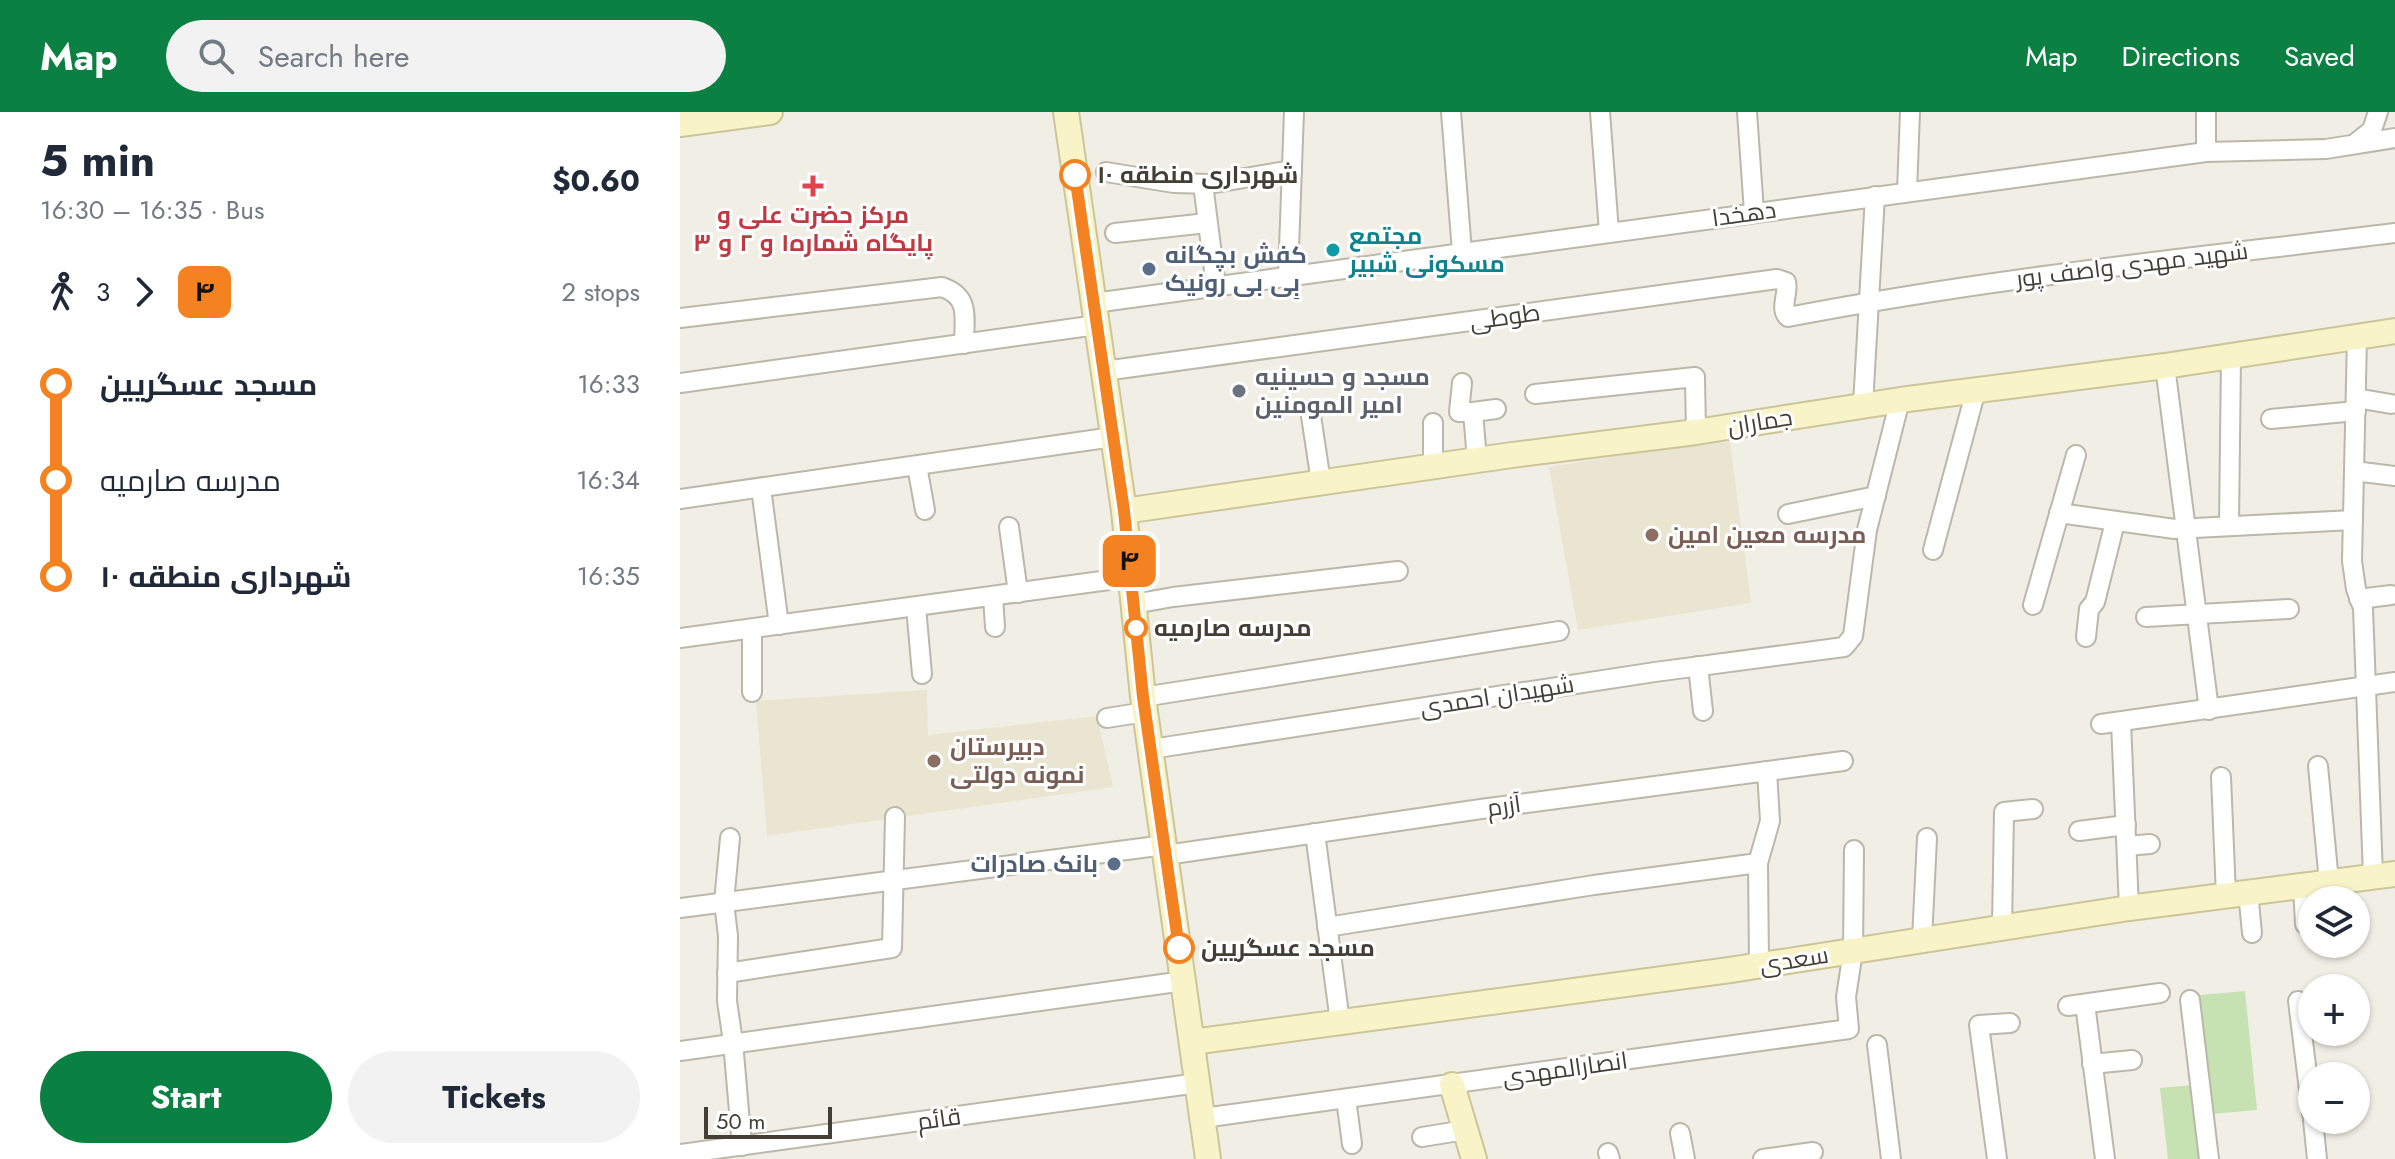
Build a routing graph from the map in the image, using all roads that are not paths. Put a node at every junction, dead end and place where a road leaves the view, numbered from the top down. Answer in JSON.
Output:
{"nodes":[{"id":1,"x":770,"y":112,"type":"edge"},
{"id":2,"x":1066,"y":112,"type":"edge"},
{"id":3,"x":1294,"y":112,"type":"edge"},
{"id":4,"x":1451,"y":112,"type":"edge"},
{"id":5,"x":1600,"y":112,"type":"edge"},
{"id":6,"x":1747,"y":112,"type":"edge"},
{"id":7,"x":1910,"y":112,"type":"edge"},
{"id":8,"x":2206,"y":112,"type":"edge"},
{"id":9,"x":2378,"y":112,"type":"edge"},
{"id":10,"x":680,"y":124,"type":"edge"},
{"id":11,"x":2395,"y":138,"type":"edge"},
{"id":12,"x":2351,"y":145,"type":"junction"},
{"id":13,"x":2206,"y":152,"type":"junction"},
{"id":14,"x":1292,"y":170,"type":"junction"},
{"id":15,"x":1106,"y":172,"type":"dead end"},
{"id":16,"x":1203,"y":184,"type":"junction"},
{"id":17,"x":1907,"y":192,"type":"junction"},
{"id":18,"x":1875,"y":196,"type":"junction"},
{"id":19,"x":1754,"y":212,"type":"junction"},
{"id":20,"x":1207,"y":223,"type":"junction"},
{"id":21,"x":1609,"y":232,"type":"junction"},
{"id":22,"x":1115,"y":233,"type":"dead end"},
{"id":23,"x":2395,"y":233,"type":"edge"},
{"id":24,"x":1462,"y":252,"type":"junction"},
{"id":25,"x":1288,"y":276,"type":"junction"},
{"id":26,"x":1216,"y":286,"type":"junction"},
{"id":27,"x":1870,"y":301,"type":"junction"},
{"id":28,"x":1095,"y":314,"type":"junction"},
{"id":29,"x":680,"y":318,"type":"edge"},
{"id":30,"x":2395,"y":331,"type":"edge"},
{"id":31,"x":2357,"y":337,"type":"junction"},
{"id":32,"x":964,"y":344,"type":"junction"},
{"id":33,"x":2231,"y":356,"type":"junction"},
{"id":34,"x":2165,"y":366,"type":"junction"},
{"id":35,"x":1104,"y":371,"type":"junction"},
{"id":36,"x":680,"y":383,"type":"edge"},
{"id":37,"x":1462,"y":383,"type":"dead end"},
{"id":38,"x":1976,"y":390,"type":"junction"},
{"id":39,"x":1535,"y":394,"type":"dead end"},
{"id":40,"x":1900,"y":400,"type":"junction"},
{"id":41,"x":2391,"y":404,"type":"dead end"},
{"id":42,"x":1863,"y":405,"type":"junction"},
{"id":43,"x":2356,"y":405,"type":"junction"},
{"id":44,"x":1496,"y":409,"type":"dead end"},
{"id":45,"x":1473,"y":412,"type":"junction"},
{"id":46,"x":1311,"y":416,"type":"dead end"},
{"id":47,"x":2271,"y":419,"type":"dead end"},
{"id":48,"x":1433,"y":423,"type":"dead end"},
{"id":49,"x":1696,"y":432,"type":"junction"},
{"id":50,"x":1113,"y":437,"type":"junction"},
{"id":51,"x":2076,"y":455,"type":"dead end"},
{"id":52,"x":1477,"y":460,"type":"junction"},
{"id":53,"x":917,"y":466,"type":"junction"},
{"id":54,"x":1433,"y":466,"type":"junction"},
{"id":55,"x":2354,"y":471,"type":"junction"},
{"id":56,"x":2395,"y":476,"type":"edge"},
{"id":57,"x":1321,"y":482,"type":"junction"},
{"id":58,"x":761,"y":488,"type":"junction"},
{"id":59,"x":1876,"y":496,"type":"junction"},
{"id":60,"x":680,"y":499,"type":"edge"},
{"id":61,"x":925,"y":510,"type":"dead end"},
{"id":62,"x":1124,"y":511,"type":"junction"},
{"id":63,"x":2059,"y":513,"type":"junction"},
{"id":64,"x":1788,"y":514,"type":"dead end"},
{"id":65,"x":2353,"y":520,"type":"junction"},
{"id":66,"x":2115,"y":522,"type":"junction"},
{"id":67,"x":2229,"y":526,"type":"junction"},
{"id":68,"x":1009,"y":527,"type":"dead end"},
{"id":69,"x":2184,"y":528,"type":"junction"},
{"id":70,"x":1933,"y":550,"type":"dead end"},
{"id":71,"x":1398,"y":571,"type":"dead end"},
{"id":72,"x":1131,"y":577,"type":"junction"},
{"id":73,"x":1018,"y":593,"type":"junction"},
{"id":74,"x":2391,"y":595,"type":"dead end"},
{"id":75,"x":993,"y":596,"type":"junction"},
{"id":76,"x":2359,"y":599,"type":"junction"},
{"id":77,"x":1134,"y":604,"type":"junction"},
{"id":78,"x":2033,"y":605,"type":"dead end"},
{"id":79,"x":916,"y":607,"type":"junction"},
{"id":80,"x":2289,"y":609,"type":"dead end"},
{"id":81,"x":2197,"y":615,"type":"junction"},
{"id":82,"x":2146,"y":617,"type":"dead end"},
{"id":83,"x":779,"y":625,"type":"junction"},
{"id":84,"x":995,"y":627,"type":"dead end"},
{"id":85,"x":752,"y":629,"type":"junction"},
{"id":86,"x":1559,"y":631,"type":"dead end"},
{"id":87,"x":2086,"y":637,"type":"dead end"},
{"id":88,"x":680,"y":638,"type":"edge"},
{"id":89,"x":1698,"y":666,"type":"junction"},
{"id":90,"x":922,"y":674,"type":"dead end"},
{"id":91,"x":2395,"y":682,"type":"edge"},
{"id":92,"x":2367,"y":688,"type":"junction"},
{"id":93,"x":752,"y":692,"type":"dead end"},
{"id":94,"x":1144,"y":704,"type":"junction"},
{"id":95,"x":2209,"y":710,"type":"junction"},
{"id":96,"x":1703,"y":711,"type":"dead end"},
{"id":97,"x":1107,"y":718,"type":"dead end"},
{"id":98,"x":2121,"y":722,"type":"junction"},
{"id":99,"x":2101,"y":724,"type":"dead end"},
{"id":100,"x":1151,"y":749,"type":"junction"},
{"id":101,"x":1843,"y":761,"type":"dead end"},
{"id":102,"x":2318,"y":766,"type":"dead end"},
{"id":103,"x":1767,"y":771,"type":"junction"},
{"id":104,"x":2221,"y":777,"type":"dead end"},
{"id":105,"x":2033,"y":809,"type":"dead end"},
{"id":106,"x":895,"y":817,"type":"dead end"},
{"id":107,"x":2126,"y":825,"type":"junction"},
{"id":108,"x":2079,"y":831,"type":"dead end"},
{"id":109,"x":1315,"y":833,"type":"junction"},
{"id":110,"x":730,"y":838,"type":"dead end"},
{"id":111,"x":1927,"y":838,"type":"dead end"},
{"id":112,"x":2150,"y":844,"type":"dead end"},
{"id":113,"x":2127,"y":846,"type":"junction"},
{"id":114,"x":1165,"y":850,"type":"junction"},
{"id":115,"x":1854,"y":850,"type":"dead end"},
{"id":116,"x":1758,"y":863,"type":"junction"},
{"id":117,"x":2384,"y":875,"type":"edge"},
{"id":118,"x":892,"y":880,"type":"junction"},
{"id":119,"x":2329,"y":882,"type":"junction"},
{"id":120,"x":2303,"y":885,"type":"joint"},
{"id":121,"x":2237,"y":894,"type":"junction"},
{"id":122,"x":724,"y":902,"type":"junction"},
{"id":123,"x":680,"y":908,"type":"edge"},
{"id":124,"x":2129,"y":908,"type":"junction"},
{"id":125,"x":1327,"y":927,"type":"junction"},
{"id":126,"x":2002,"y":927,"type":"junction"},
{"id":127,"x":2252,"y":933,"type":"dead end"},
{"id":128,"x":1922,"y":940,"type":"junction"},
{"id":129,"x":1853,"y":951,"type":"junction"},
{"id":130,"x":1759,"y":965,"type":"junction"},
{"id":131,"x":727,"y":973,"type":"junction"},
{"id":132,"x":1184,"y":981,"type":"junction"},
{"id":133,"x":2160,"y":993,"type":"dead end"},
{"id":134,"x":2190,"y":1000,"type":"dead end"},
{"id":135,"x":1340,"y":1022,"type":"junction"},
{"id":136,"x":2010,"y":1023,"type":"dead end"},
{"id":137,"x":733,"y":1042,"type":"junction"},
{"id":138,"x":1192,"y":1042,"type":"junction"},
{"id":139,"x":1877,"y":1045,"type":"dead end"},
{"id":140,"x":680,"y":1051,"type":"edge"},
{"id":141,"x":2132,"y":1060,"type":"dead end"},
{"id":142,"x":2092,"y":1064,"type":"junction"},
{"id":143,"x":1198,"y":1083,"type":"junction"},
{"id":144,"x":1452,"y":1085,"type":"junction"},
{"id":145,"x":1346,"y":1099,"type":"junction"},
{"id":146,"x":1203,"y":1118,"type":"junction"},
{"id":147,"x":1465,"y":1130,"type":"junction"},
{"id":148,"x":1680,"y":1133,"type":"dead end"},
{"id":149,"x":2314,"y":1134,"type":"edge"},
{"id":150,"x":1422,"y":1137,"type":"dead end"},
{"id":151,"x":1352,"y":1144,"type":"dead end"},
{"id":152,"x":742,"y":1146,"type":"junction"},
{"id":153,"x":1813,"y":1152,"type":"dead end"},
{"id":154,"x":680,"y":1154,"type":"edge"},
{"id":155,"x":1208,"y":1159,"type":"edge"},
{"id":156,"x":1474,"y":1159,"type":"edge"},
{"id":157,"x":1685,"y":1159,"type":"edge"},
{"id":158,"x":1763,"y":1159,"type":"edge"},
{"id":159,"x":1891,"y":1159,"type":"edge"},
{"id":160,"x":1997,"y":1159,"type":"edge"},
{"id":161,"x":2105,"y":1159,"type":"edge"},
{"id":162,"x":2209,"y":1159,"type":"edge"},
{"id":163,"x":2317,"y":1159,"type":"edge"}],
"edges":[{"from":1,"to":10,"type":"street"},
{"from":2,"to":28,"type":"street"},
{"from":3,"to":14,"type":"street"},
{"from":4,"to":24,"type":"street"},
{"from":5,"to":21,"type":"street"},
{"from":6,"to":19,"type":"street"},
{"from":7,"to":17,"type":"street"},
{"from":8,"to":13,"type":"street"},
{"from":9,"to":12,"type":"street"},
{"from":11,"to":12,"type":"street","name":"دهخدا"},
{"from":12,"to":13,"type":"street","name":"دهخدا"},
{"from":13,"to":17,"type":"street","name":"دهخدا"},
{"from":14,"to":16,"type":"street"},
{"from":14,"to":25,"type":"street"},
{"from":15,"to":16,"type":"street"},
{"from":16,"to":20,"type":"street"},
{"from":17,"to":18,"type":"street","name":"دهخدا"},
{"from":18,"to":19,"type":"street","name":"دهخدا"},
{"from":18,"to":27,"type":"street"},
{"from":19,"to":21,"type":"street","name":"دهخدا"},
{"from":20,"to":22,"type":"street"},
{"from":20,"to":26,"type":"street"},
{"from":21,"to":24,"type":"street","name":"دهخدا"},
{"from":23,"to":27,"type":"street","name":"شهید مهدی واصف پور"},
{"from":24,"to":25,"type":"street","name":"دهخدا"},
{"from":25,"to":26,"type":"street","name":"دهخدا"},
{"from":26,"to":28,"type":"street","name":"دهخدا"},
{"from":27,"to":35,"type":"street","name":"طوطی"},
{"from":27,"to":42,"type":"street"},
{"from":28,"to":32,"type":"street","name":"دهخدا"},
{"from":28,"to":35,"type":"street"},
{"from":29,"to":32,"type":"street"},
{"from":30,"to":31,"type":"street","name":"جماران"},
{"from":31,"to":33,"type":"street","name":"جماران"},
{"from":31,"to":43,"type":"street"},
{"from":32,"to":36,"type":"street","name":"دهخدا"},
{"from":33,"to":34,"type":"street","name":"جماران"},
{"from":33,"to":67,"type":"street"},
{"from":34,"to":38,"type":"street","name":"جماران"},
{"from":34,"to":69,"type":"street"},
{"from":35,"to":50,"type":"street"},
{"from":37,"to":45,"type":"street"},
{"from":38,"to":40,"type":"street","name":"جماران"},
{"from":38,"to":70,"type":"street"},
{"from":39,"to":49,"type":"street"},
{"from":40,"to":42,"type":"street","name":"جماران"},
{"from":40,"to":59,"type":"street"},
{"from":41,"to":43,"type":"street"},
{"from":42,"to":49,"type":"street","name":"جماران"},
{"from":43,"to":47,"type":"street"},
{"from":43,"to":55,"type":"street"},
{"from":44,"to":45,"type":"street"},
{"from":45,"to":52,"type":"street"},
{"from":46,"to":57,"type":"street"},
{"from":48,"to":54,"type":"street"},
{"from":49,"to":52,"type":"street","name":"جماران"},
{"from":50,"to":53,"type":"street"},
{"from":50,"to":62,"type":"street"},
{"from":51,"to":63,"type":"street"},
{"from":52,"to":54,"type":"street","name":"جماران"},
{"from":53,"to":58,"type":"street"},
{"from":53,"to":61,"type":"street"},
{"from":54,"to":57,"type":"street","name":"جماران"},
{"from":55,"to":56,"type":"street"},
{"from":55,"to":65,"type":"street"},
{"from":57,"to":62,"type":"street","name":"جماران"},
{"from":58,"to":60,"type":"street"},
{"from":58,"to":83,"type":"street"},
{"from":59,"to":64,"type":"street"},
{"from":59,"to":89,"type":"street","name":"شهیدان احمدی"},
{"from":62,"to":72,"type":"street"},
{"from":63,"to":66,"type":"street"},
{"from":63,"to":78,"type":"street"},
{"from":65,"to":67,"type":"street"},
{"from":65,"to":76,"type":"street"},
{"from":66,"to":69,"type":"street"},
{"from":66,"to":87,"type":"street"},
{"from":67,"to":69,"type":"street"},
{"from":68,"to":73,"type":"street"},
{"from":69,"to":81,"type":"street"},
{"from":71,"to":77,"type":"street"},
{"from":72,"to":73,"type":"street"},
{"from":72,"to":77,"type":"street"},
{"from":73,"to":75,"type":"street"},
{"from":74,"to":76,"type":"street"},
{"from":75,"to":79,"type":"street"},
{"from":75,"to":84,"type":"street"},
{"from":76,"to":92,"type":"street"},
{"from":77,"to":94,"type":"street"},
{"from":79,"to":83,"type":"street"},
{"from":79,"to":90,"type":"street"},
{"from":80,"to":81,"type":"street"},
{"from":81,"to":82,"type":"street"},
{"from":81,"to":95,"type":"street"},
{"from":83,"to":85,"type":"street"},
{"from":85,"to":88,"type":"street"},
{"from":85,"to":93,"type":"street"},
{"from":86,"to":94,"type":"street"},
{"from":89,"to":96,"type":"street"},
{"from":89,"to":100,"type":"street","name":"شهیدان احمدی"},
{"from":91,"to":92,"type":"street"},
{"from":92,"to":95,"type":"street"},
{"from":92,"to":117,"type":"street"},
{"from":94,"to":97,"type":"street"},
{"from":94,"to":100,"type":"street"},
{"from":95,"to":98,"type":"street"},
{"from":98,"to":99,"type":"street"},
{"from":98,"to":107,"type":"street"},
{"from":100,"to":114,"type":"street"},
{"from":101,"to":103,"type":"street","name":"آزرم"},
{"from":102,"to":119,"type":"street"},
{"from":103,"to":109,"type":"street","name":"آزرم"},
{"from":103,"to":116,"type":"street"},
{"from":104,"to":121,"type":"street"},
{"from":105,"to":126,"type":"street"},
{"from":106,"to":118,"type":"street"},
{"from":107,"to":108,"type":"street"},
{"from":107,"to":113,"type":"street"},
{"from":109,"to":114,"type":"street","name":"آزرم"},
{"from":109,"to":125,"type":"street"},
{"from":110,"to":122,"type":"street"},
{"from":111,"to":128,"type":"street"},
{"from":112,"to":113,"type":"street"},
{"from":113,"to":124,"type":"street"},
{"from":114,"to":118,"type":"street","name":"آزرم"},
{"from":114,"to":132,"type":"street"},
{"from":115,"to":129,"type":"street"},
{"from":116,"to":125,"type":"street"},
{"from":116,"to":130,"type":"street"},
{"from":117,"to":119,"type":"street","name":"سعدی"},
{"from":118,"to":122,"type":"street","name":"آزرم"},
{"from":118,"to":131,"type":"street"},
{"from":119,"to":120,"type":"street","name":"سعدی"},
{"from":120,"to":121,"type":"street","name":"سعدی"},
{"from":121,"to":124,"type":"street","name":"سعدی"},
{"from":121,"to":127,"type":"street"},
{"from":122,"to":123,"type":"street","name":"آزرم"},
{"from":122,"to":131,"type":"street"},
{"from":124,"to":126,"type":"street","name":"سعدی"},
{"from":125,"to":135,"type":"street"},
{"from":126,"to":128,"type":"street","name":"سعدی"},
{"from":128,"to":129,"type":"street","name":"سعدی"},
{"from":129,"to":130,"type":"street","name":"سعدی"},
{"from":129,"to":144,"type":"street","name":"انصارالمهدی"},
{"from":130,"to":135,"type":"street","name":"سعدی"},
{"from":131,"to":137,"type":"street"},
{"from":132,"to":137,"type":"street"},
{"from":132,"to":138,"type":"street"},
{"from":133,"to":142,"type":"street"},
{"from":134,"to":162,"type":"street"},
{"from":135,"to":138,"type":"street","name":"سعدی"},
{"from":136,"to":160,"type":"street"},
{"from":137,"to":140,"type":"street"},
{"from":137,"to":152,"type":"street"},
{"from":138,"to":143,"type":"street"},
{"from":139,"to":159,"type":"street"},
{"from":141,"to":142,"type":"street"},
{"from":142,"to":161,"type":"street"},
{"from":143,"to":146,"type":"street"},
{"from":143,"to":152,"type":"street","name":"قائم"},
{"from":144,"to":145,"type":"street","name":"انصارالمهدی"},
{"from":144,"to":147,"type":"street"},
{"from":145,"to":146,"type":"street","name":"انصارالمهدی"},
{"from":145,"to":151,"type":"street"},
{"from":146,"to":155,"type":"street"},
{"from":147,"to":150,"type":"street"},
{"from":147,"to":156,"type":"street"},
{"from":148,"to":157,"type":"street"},
{"from":149,"to":163,"type":"street"},
{"from":152,"to":154,"type":"street","name":"قائم"},
{"from":153,"to":158,"type":"street"}]}
